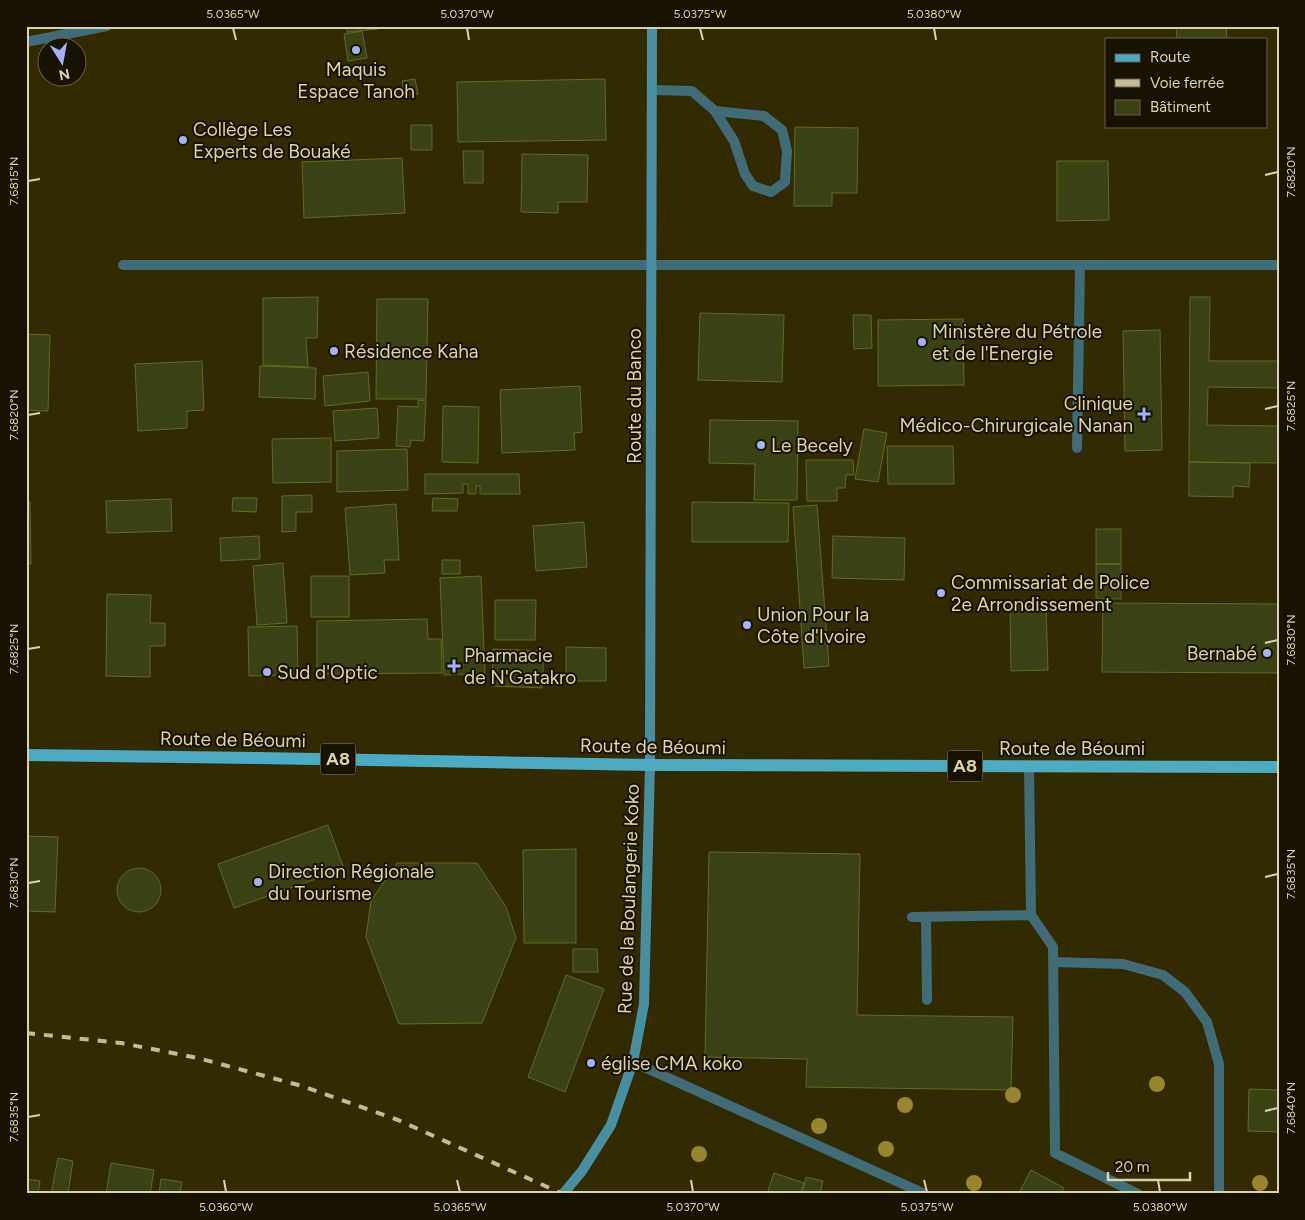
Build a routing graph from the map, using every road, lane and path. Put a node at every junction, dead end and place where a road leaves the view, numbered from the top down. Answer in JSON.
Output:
{"nodes":[{"id":1,"x":107,"y":26,"type":"edge"},
{"id":2,"x":652,"y":26,"type":"edge"},
{"id":3,"x":26,"y":42,"type":"edge"},
{"id":4,"x":652,"y":90,"type":"junction"},
{"id":5,"x":715,"y":111,"type":"junction"},
{"id":6,"x":1279,"y":264,"type":"edge"},
{"id":7,"x":124,"y":265,"type":"dead end"},
{"id":8,"x":652,"y":265,"type":"junction"},
{"id":9,"x":1080,"y":265,"type":"junction"},
{"id":10,"x":1077,"y":448,"type":"dead end"},
{"id":11,"x":26,"y":755,"type":"edge"},
{"id":12,"x":650,"y":766,"type":"junction"},
{"id":13,"x":1030,"y":767,"type":"junction"},
{"id":14,"x":1279,"y":767,"type":"edge"},
{"id":15,"x":1031,"y":915,"type":"junction"},
{"id":16,"x":912,"y":917,"type":"dead end"},
{"id":17,"x":926,"y":917,"type":"junction"},
{"id":18,"x":1053,"y":962,"type":"junction"},
{"id":19,"x":927,"y":1000,"type":"dead end"},
{"id":20,"x":633,"y":1062,"type":"junction"},
{"id":21,"x":563,"y":1194,"type":"edge"},
{"id":22,"x":926,"y":1194,"type":"edge"},
{"id":23,"x":1138,"y":1194,"type":"edge"},
{"id":24,"x":1219,"y":1194,"type":"edge"}],
"edges":[{"from":1,"to":3,"type":"street"},
{"from":2,"to":4,"type":"street","name":"Route du Banco"},
{"from":4,"to":5,"type":"street"},
{"from":4,"to":8,"type":"street","name":"Route du Banco"},
{"from":5,"to":5,"type":"street"},
{"from":6,"to":9,"type":"street"},
{"from":7,"to":8,"type":"street"},
{"from":8,"to":9,"type":"street"},
{"from":8,"to":12,"type":"street","name":"Route du Banco"},
{"from":9,"to":10,"type":"street"},
{"from":11,"to":12,"type":"main road","name":"Route de Béoumi","number":"A8"},
{"from":12,"to":13,"type":"main road","name":"Route de Béoumi","number":"A8"},
{"from":12,"to":20,"type":"street","name":"Rue de la Boulangerie Koko"},
{"from":13,"to":14,"type":"main road","name":"Route de Béoumi","number":"A8"},
{"from":13,"to":15,"type":"street"},
{"from":15,"to":17,"type":"street"},
{"from":15,"to":18,"type":"street"},
{"from":16,"to":17,"type":"street"},
{"from":17,"to":19,"type":"street"},
{"from":18,"to":23,"type":"street"},
{"from":18,"to":24,"type":"street"},
{"from":20,"to":21,"type":"street","name":"Rue de la Boulangerie Koko"},
{"from":20,"to":22,"type":"street"}]}
